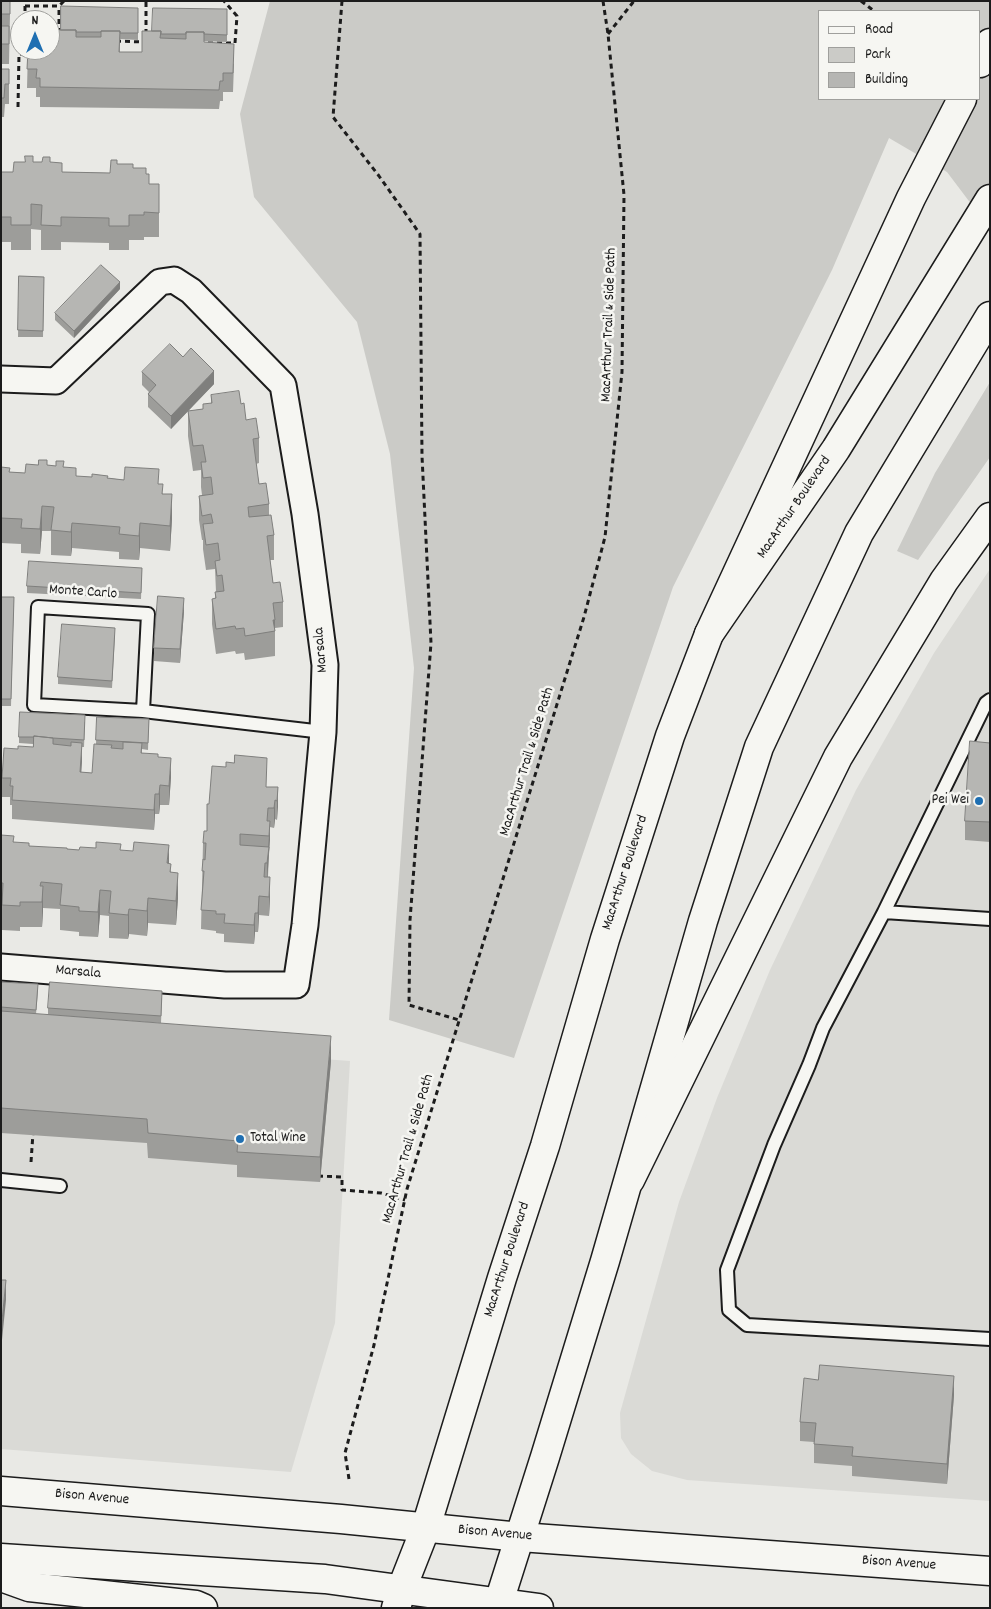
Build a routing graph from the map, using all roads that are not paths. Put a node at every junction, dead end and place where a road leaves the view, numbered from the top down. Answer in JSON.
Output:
{"nodes":[{"id":1,"x":990,"y":43,"type":"edge"},
{"id":2,"x":981,"y":61,"type":"edge"},
{"id":3,"x":961,"y":100,"type":"edge"},
{"id":4,"x":990,"y":199,"type":"edge"},
{"id":5,"x":990,"y":316,"type":"edge"},
{"id":6,"x":1,"y":380,"type":"edge"},
{"id":7,"x":990,"y":517,"type":"edge"},
{"id":8,"x":709,"y":634,"type":"junction"},
{"id":9,"x":990,"y":700,"type":"edge"},
{"id":10,"x":143,"y":711,"type":"junction"},
{"id":11,"x":322,"y":732,"type":"junction"},
{"id":12,"x":884,"y":912,"type":"junction"},
{"id":13,"x":990,"y":920,"type":"edge"},
{"id":14,"x":1,"y":967,"type":"edge"},
{"id":15,"x":1,"y":1180,"type":"edge"},
{"id":16,"x":630,"y":1180,"type":"junction"},
{"id":17,"x":60,"y":1186,"type":"dead end"},
{"id":18,"x":990,"y":1339,"type":"edge"},
{"id":19,"x":1,"y":1491,"type":"edge"},
{"id":20,"x":426,"y":1528,"type":"junction"},
{"id":21,"x":520,"y":1537,"type":"junction"},
{"id":22,"x":1,"y":1558,"type":"edge"},
{"id":23,"x":990,"y":1571,"type":"edge"},
{"id":24,"x":1,"y":1577,"type":"edge"},
{"id":25,"x":399,"y":1598,"type":"edge"},
{"id":26,"x":498,"y":1605,"type":"edge"},
{"id":27,"x":203,"y":1608,"type":"edge"},
{"id":28,"x":539,"y":1608,"type":"edge"}],
"edges":[{"from":1,"to":2,"type":"main road"},
{"from":3,"to":8,"type":"main road"},
{"from":4,"to":8,"type":"main road","name":"MacArthur Boulevard"},
{"from":5,"to":16,"type":"main road"},
{"from":6,"to":11,"type":"street","name":"Marsala"},
{"from":7,"to":16,"type":"main road"},
{"from":8,"to":20,"type":"main road","name":"MacArthur Boulevard"},
{"from":9,"to":12,"type":"lane"},
{"from":10,"to":10,"type":"lane","name":"Monte Carlo"},
{"from":10,"to":11,"type":"lane","name":"Monte Carlo"},
{"from":11,"to":14,"type":"street","name":"Marsala"},
{"from":12,"to":13,"type":"lane"},
{"from":12,"to":18,"type":"lane"},
{"from":15,"to":17,"type":"lane"},
{"from":16,"to":21,"type":"main road"},
{"from":19,"to":20,"type":"main road","name":"Bison Avenue"},
{"from":20,"to":21,"type":"main road","name":"Bison Avenue"},
{"from":20,"to":25,"type":"main road","name":"MacArthur Boulevard"},
{"from":21,"to":23,"type":"main road","name":"Bison Avenue"},
{"from":21,"to":26,"type":"main road"},
{"from":22,"to":25,"type":"main road"},
{"from":24,"to":27,"type":"main road"},
{"from":25,"to":26,"type":"main road"},
{"from":26,"to":28,"type":"main road"}]}
